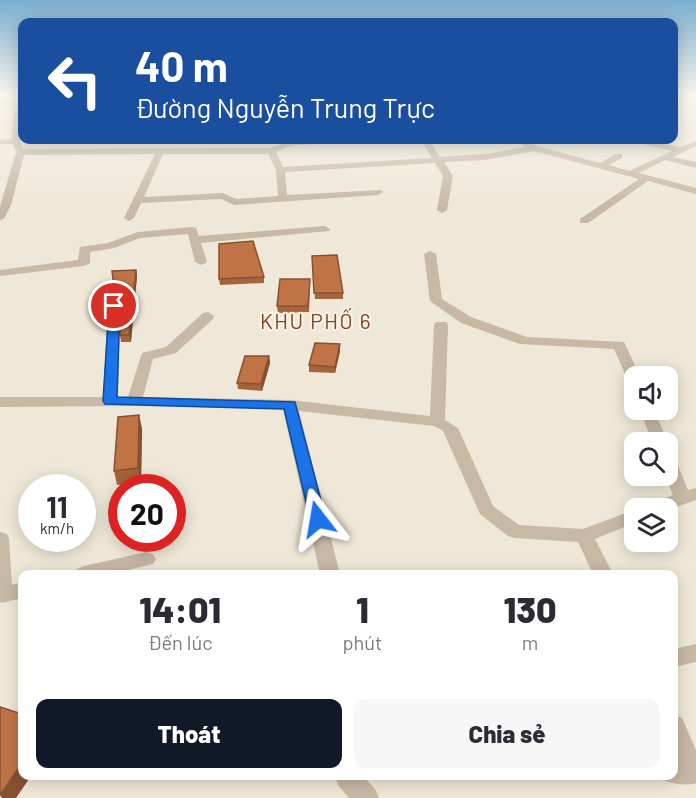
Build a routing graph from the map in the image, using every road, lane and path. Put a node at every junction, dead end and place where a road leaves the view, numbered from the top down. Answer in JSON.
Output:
{"nodes":[{"id":1,"x":18,"y":135,"type":"edge"},
{"id":2,"x":685,"y":140,"type":"dead end"},
{"id":3,"x":16,"y":141,"type":"junction"},
{"id":4,"x":0,"y":142,"type":"edge"},
{"id":5,"x":696,"y":143,"type":"edge"},
{"id":6,"x":189,"y":144,"type":"edge"},
{"id":7,"x":290,"y":144,"type":"edge"},
{"id":8,"x":428,"y":144,"type":"edge"},
{"id":9,"x":526,"y":144,"type":"edge"},
{"id":10,"x":654,"y":144,"type":"edge"},
{"id":11,"x":362,"y":146,"type":"dead end"},
{"id":12,"x":280,"y":148,"type":"junction"},
{"id":13,"x":534,"y":148,"type":"junction"},
{"id":14,"x":161,"y":150,"type":"junction"},
{"id":15,"x":179,"y":150,"type":"junction"},
{"id":16,"x":680,"y":150,"type":"junction"},
{"id":17,"x":271,"y":151,"type":"junction"},
{"id":18,"x":20,"y":152,"type":"junction"},
{"id":19,"x":619,"y":156,"type":"dead end"},
{"id":20,"x":662,"y":158,"type":"junction"},
{"id":21,"x":437,"y":159,"type":"junction"},
{"id":22,"x":696,"y":165,"type":"edge"},
{"id":23,"x":602,"y":166,"type":"junction"},
{"id":24,"x":280,"y":170,"type":"junction"},
{"id":25,"x":629,"y":174,"type":"junction"},
{"id":26,"x":646,"y":178,"type":"junction"},
{"id":27,"x":696,"y":191,"type":"edge"},
{"id":28,"x":378,"y":192,"type":"dead end"},
{"id":29,"x":283,"y":198,"type":"junction"},
{"id":30,"x":138,"y":200,"type":"junction"},
{"id":31,"x":442,"y":210,"type":"dead end"},
{"id":32,"x":0,"y":216,"type":"edge"},
{"id":33,"x":129,"y":218,"type":"dead end"},
{"id":34,"x":584,"y":221,"type":"dead end"},
{"id":35,"x":325,"y":230,"type":"dead end"},
{"id":36,"x":195,"y":240,"type":"junction"},
{"id":37,"x":430,"y":254,"type":"dead end"},
{"id":38,"x":201,"y":262,"type":"dead end"},
{"id":39,"x":0,"y":273,"type":"edge"},
{"id":40,"x":114,"y":306,"type":"dead end"},
{"id":41,"x":208,"y":316,"type":"dead end"},
{"id":42,"x":441,"y":325,"type":"dead end"},
{"id":43,"x":628,"y":366,"type":"edge"},
{"id":44,"x":134,"y":400,"type":"junction"},
{"id":45,"x":110,"y":401,"type":"junction"},
{"id":46,"x":0,"y":402,"type":"edge"},
{"id":47,"x":290,"y":405,"type":"junction"},
{"id":48,"x":437,"y":422,"type":"junction"},
{"id":49,"x":678,"y":478,"type":"edge"},
{"id":50,"x":689,"y":496,"type":"edge"},
{"id":51,"x":624,"y":520,"type":"edge"},
{"id":52,"x":584,"y":536,"type":"junction"},
{"id":53,"x":0,"y":539,"type":"edge"},
{"id":54,"x":146,"y":559,"type":"dead end"},
{"id":55,"x":101,"y":570,"type":"edge"},
{"id":56,"x":329,"y":570,"type":"edge"},
{"id":57,"x":601,"y":570,"type":"edge"},
{"id":58,"x":18,"y":591,"type":"edge"},
{"id":59,"x":696,"y":653,"type":"edge"},
{"id":60,"x":678,"y":657,"type":"edge"},
{"id":61,"x":678,"y":736,"type":"edge"},
{"id":62,"x":678,"y":772,"type":"edge"},
{"id":63,"x":350,"y":780,"type":"edge"},
{"id":64,"x":366,"y":798,"type":"edge"}],
"edges":[{"from":1,"to":3,"type":"street"},
{"from":2,"to":5,"type":"street"},
{"from":3,"to":4,"type":"street"},
{"from":3,"to":18,"type":"street"},
{"from":5,"to":16,"type":"street"},
{"from":6,"to":15,"type":"street"},
{"from":7,"to":12,"type":"street"},
{"from":8,"to":21,"type":"street"},
{"from":9,"to":13,"type":"street"},
{"from":10,"to":16,"type":"street"},
{"from":11,"to":12,"type":"street"},
{"from":12,"to":17,"type":"street"},
{"from":13,"to":21,"type":"street"},
{"from":13,"to":23,"type":"street"},
{"from":14,"to":15,"type":"street"},
{"from":14,"to":18,"type":"street"},
{"from":14,"to":30,"type":"street"},
{"from":15,"to":17,"type":"street"},
{"from":16,"to":20,"type":"street"},
{"from":17,"to":24,"type":"street"},
{"from":18,"to":32,"type":"street"},
{"from":19,"to":23,"type":"street"},
{"from":20,"to":22,"type":"street"},
{"from":20,"to":25,"type":"street"},
{"from":21,"to":24,"type":"street"},
{"from":21,"to":31,"type":"street"},
{"from":23,"to":25,"type":"street"},
{"from":24,"to":29,"type":"street"},
{"from":25,"to":26,"type":"street"},
{"from":26,"to":27,"type":"street"},
{"from":26,"to":34,"type":"street"},
{"from":28,"to":29,"type":"street"},
{"from":29,"to":30,"type":"street"},
{"from":30,"to":33,"type":"street"},
{"from":35,"to":36,"type":"street"},
{"from":36,"to":38,"type":"street"},
{"from":36,"to":39,"type":"street"},
{"from":37,"to":43,"type":"street"},
{"from":40,"to":45,"type":"street"},
{"from":41,"to":44,"type":"street"},
{"from":42,"to":48,"type":"street"},
{"from":44,"to":45,"type":"street"},
{"from":44,"to":47,"type":"street"},
{"from":45,"to":46,"type":"street"},
{"from":47,"to":48,"type":"street"},
{"from":47,"to":56,"type":"street"},
{"from":48,"to":52,"type":"street"},
{"from":49,"to":50,"type":"street"},
{"from":51,"to":52,"type":"street"},
{"from":52,"to":57,"type":"street"},
{"from":53,"to":58,"type":"street"},
{"from":54,"to":55,"type":"street"},
{"from":59,"to":60,"type":"street"},
{"from":61,"to":62,"type":"street"},
{"from":63,"to":64,"type":"street"}]}
